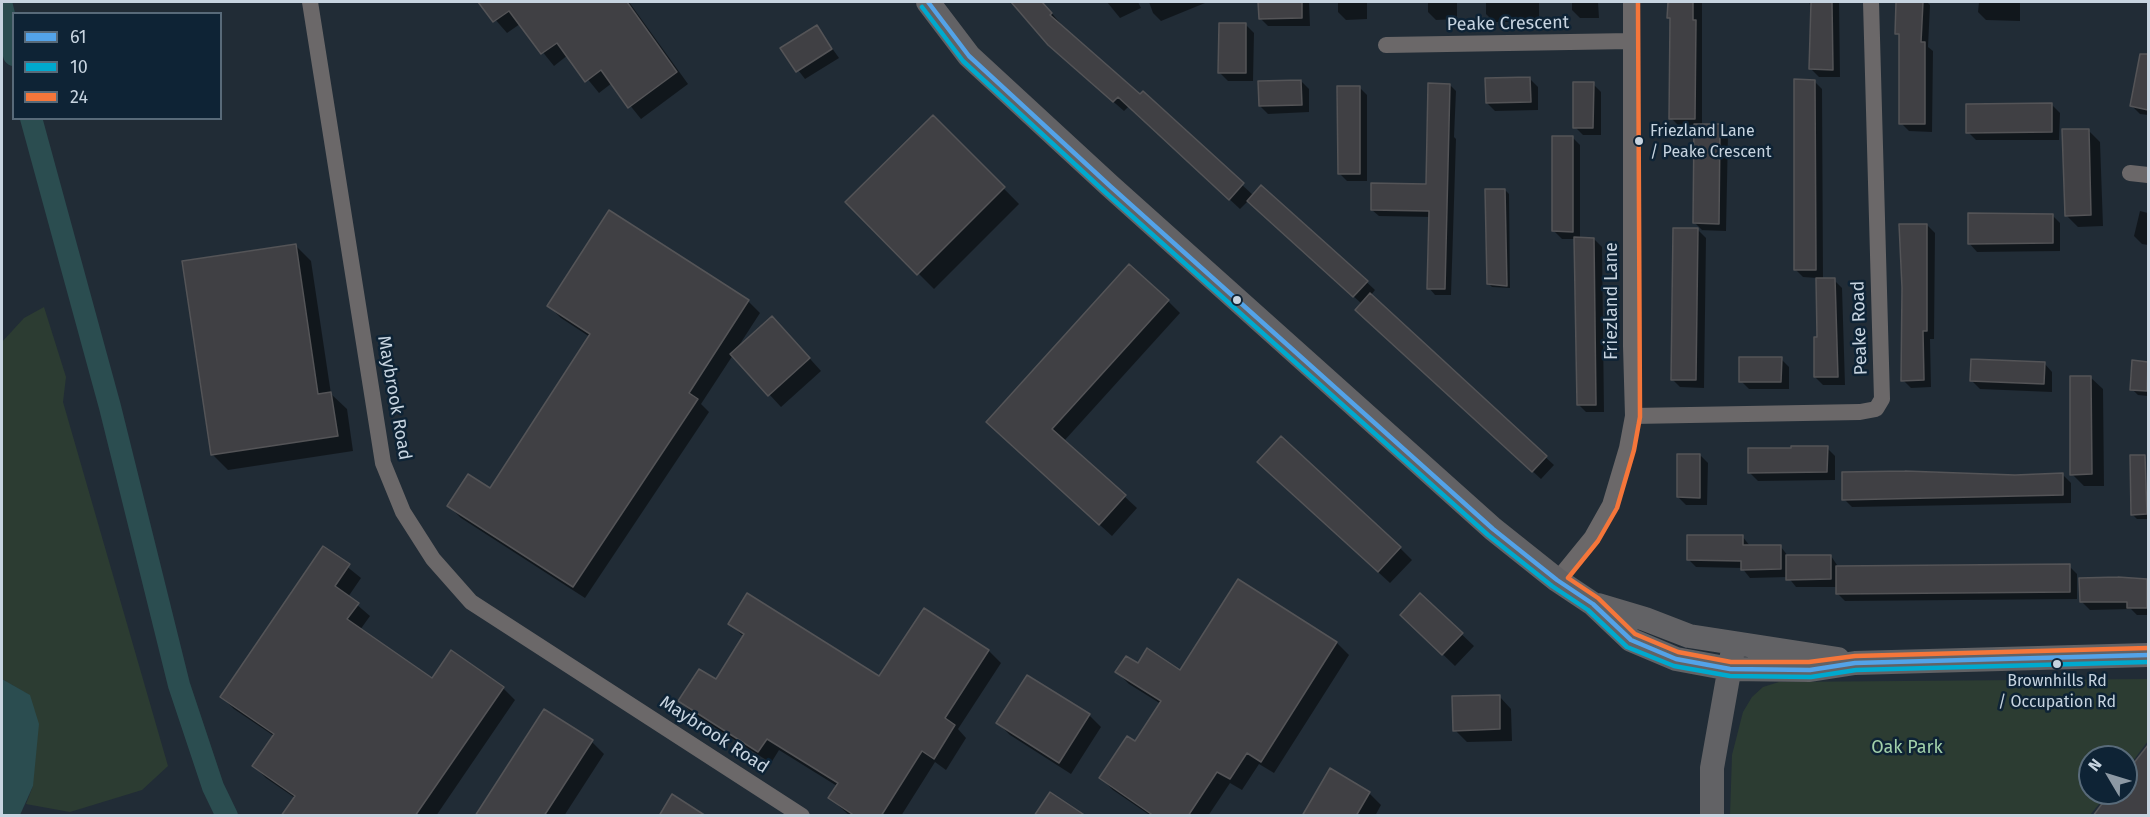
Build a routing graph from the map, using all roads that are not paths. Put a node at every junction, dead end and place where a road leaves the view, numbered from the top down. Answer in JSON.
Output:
{"nodes":[{"id":1,"x":310,"y":2,"type":"edge"},
{"id":2,"x":928,"y":2,"type":"edge"},
{"id":3,"x":1631,"y":2,"type":"edge"},
{"id":4,"x":1871,"y":2,"type":"edge"},
{"id":5,"x":1631,"y":41,"type":"junction"},
{"id":6,"x":1386,"y":45,"type":"dead end"},
{"id":7,"x":2130,"y":172,"type":"dead end"},
{"id":8,"x":2148,"y":175,"type":"edge"},
{"id":9,"x":1633,"y":416,"type":"junction"},
{"id":10,"x":1557,"y":580,"type":"junction"},
{"id":11,"x":1593,"y":604,"type":"junction"},
{"id":12,"x":1734,"y":644,"type":"junction"},
{"id":13,"x":2148,"y":655,"type":"edge"},
{"id":14,"x":1855,"y":663,"type":"junction"},
{"id":15,"x":1730,"y":669,"type":"junction"},
{"id":16,"x":802,"y":816,"type":"edge"},
{"id":17,"x":1712,"y":816,"type":"edge"}],
"edges":[{"from":1,"to":16,"type":"street","name":"Maybrook Road"},
{"from":2,"to":10,"type":"main road"},
{"from":3,"to":5,"type":"street","name":"Friezland Lane"},
{"from":4,"to":9,"type":"street","name":"Peake Road"},
{"from":5,"to":6,"type":"street","name":"Peake Crescent"},
{"from":5,"to":9,"type":"street","name":"Friezland Lane"},
{"from":7,"to":8,"type":"street"},
{"from":9,"to":10,"type":"street","name":"Friezland Lane"},
{"from":10,"to":11,"type":"main road"},
{"from":11,"to":12,"type":"main road"},
{"from":11,"to":15,"type":"main road"},
{"from":12,"to":14,"type":"main road"},
{"from":12,"to":15,"type":"main road"},
{"from":13,"to":14,"type":"main road"},
{"from":14,"to":15,"type":"main road"},
{"from":15,"to":17,"type":"main road"}]}
